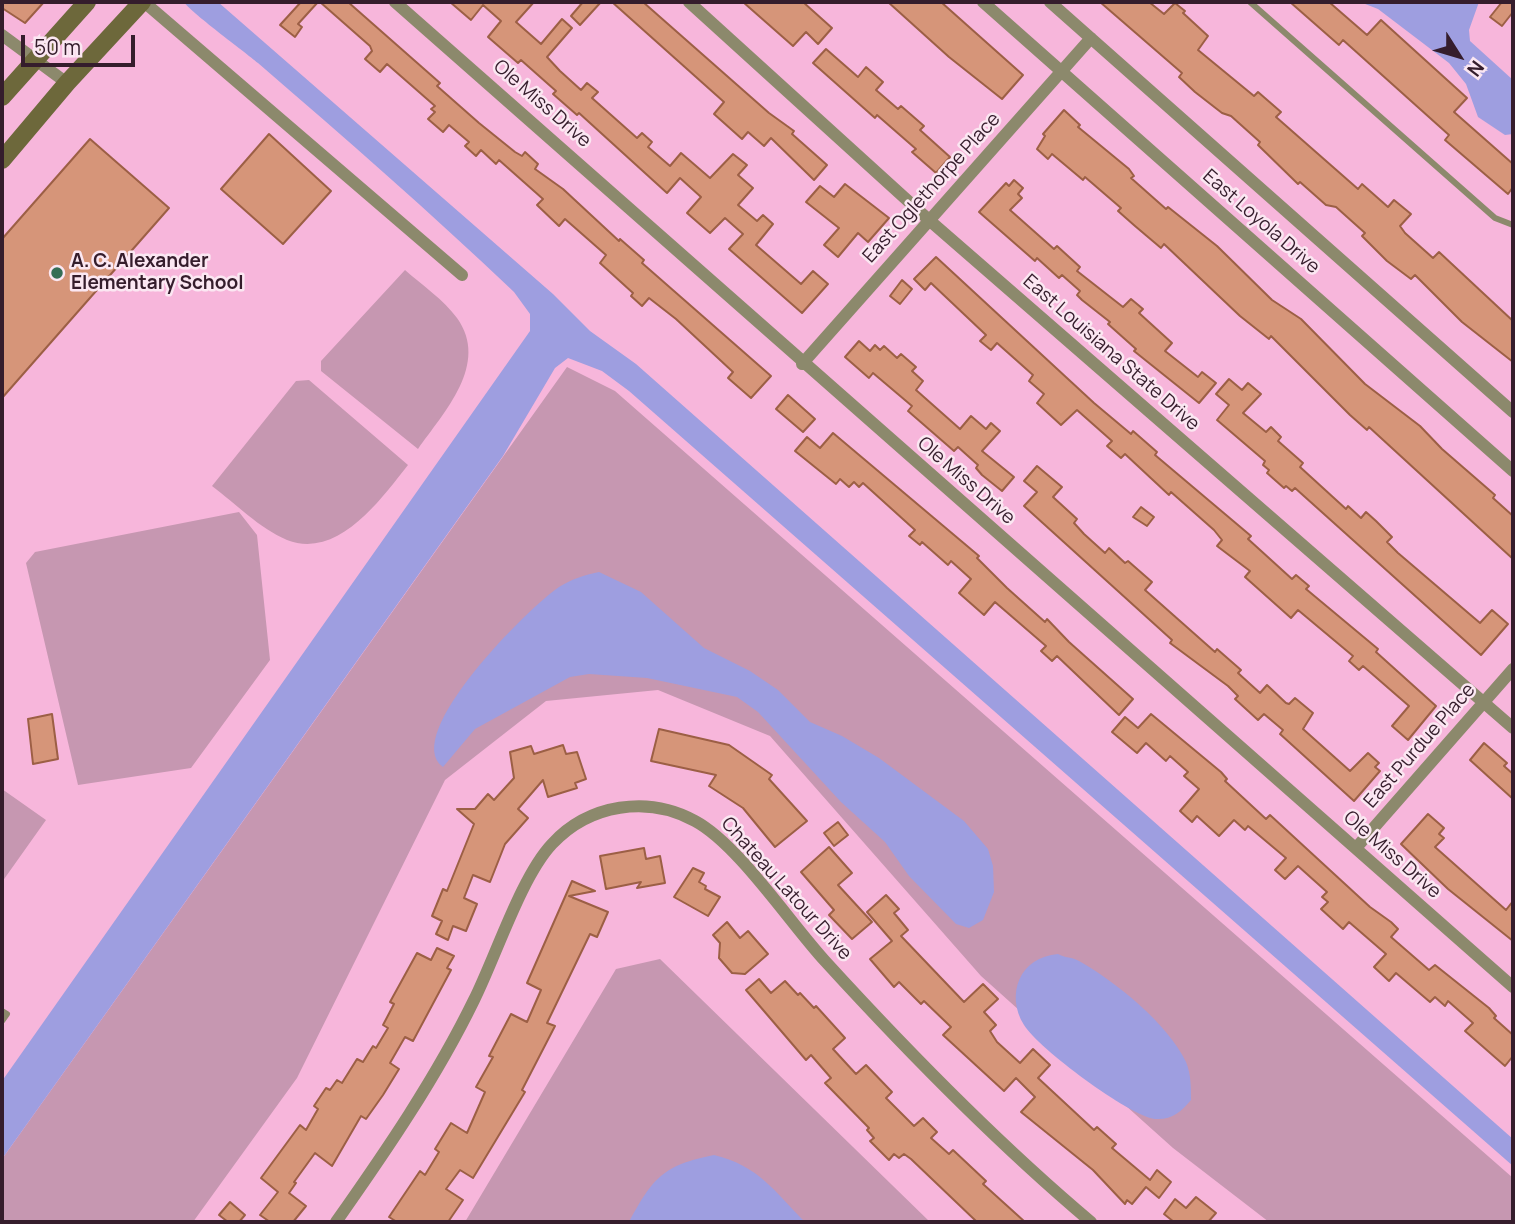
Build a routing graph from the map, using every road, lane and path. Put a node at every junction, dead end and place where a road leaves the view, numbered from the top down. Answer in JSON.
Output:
{"nodes":[{"id":1,"x":143,"y":2,"type":"edge"},
{"id":2,"x":395,"y":2,"type":"edge"},
{"id":3,"x":689,"y":2,"type":"edge"},
{"id":4,"x":983,"y":2,"type":"edge"},
{"id":5,"x":1050,"y":2,"type":"edge"},
{"id":6,"x":1250,"y":2,"type":"edge"},
{"id":7,"x":85,"y":3,"type":"edge"},
{"id":8,"x":2,"y":35,"type":"edge"},
{"id":9,"x":1091,"y":38,"type":"junction"},
{"id":10,"x":34,"y":60,"type":"junction"},
{"id":11,"x":1061,"y":71,"type":"junction"},
{"id":12,"x":66,"y":83,"type":"junction"},
{"id":13,"x":2,"y":96,"type":"edge"},
{"id":14,"x":10,"y":139,"type":"edge"},
{"id":15,"x":2,"y":160,"type":"edge"},
{"id":16,"x":929,"y":220,"type":"junction"},
{"id":17,"x":1513,"y":225,"type":"edge"},
{"id":18,"x":462,"y":275,"type":"dead end"},
{"id":19,"x":802,"y":364,"type":"junction"},
{"id":20,"x":1513,"y":412,"type":"edge"},
{"id":21,"x":1513,"y":471,"type":"edge"},
{"id":22,"x":1513,"y":669,"type":"edge"},
{"id":23,"x":1484,"y":702,"type":"junction"},
{"id":24,"x":1513,"y":728,"type":"edge"},
{"id":25,"x":1356,"y":848,"type":"junction"},
{"id":26,"x":1513,"y":987,"type":"edge"},
{"id":27,"x":2,"y":1011,"type":"edge"},
{"id":28,"x":2,"y":1021,"type":"edge"},
{"id":29,"x":336,"y":1222,"type":"edge"},
{"id":30,"x":1091,"y":1222,"type":"edge"}],
"edges":[{"from":1,"to":12,"type":"main road"},
{"from":1,"to":18,"type":"street"},
{"from":2,"to":19,"type":"street","name":"Ole Miss Drive"},
{"from":3,"to":16,"type":"street","name":"East Louisiana State Drive"},
{"from":4,"to":11,"type":"street","name":"East Loyola Drive"},
{"from":5,"to":9,"type":"street","name":"East Loyola Drive"},
{"from":6,"to":17,"type":"lane"},
{"from":7,"to":10,"type":"main road"},
{"from":8,"to":10,"type":"street"},
{"from":9,"to":11,"type":"street","name":"East Oglethorpe Place"},
{"from":9,"to":20,"type":"street","name":"East Loyola Drive"},
{"from":10,"to":12,"type":"street"},
{"from":10,"to":13,"type":"main road"},
{"from":11,"to":16,"type":"street","name":"East Oglethorpe Place"},
{"from":11,"to":21,"type":"street","name":"East Loyola Drive"},
{"from":12,"to":14,"type":"main road"},
{"from":14,"to":15,"type":"main road"},
{"from":16,"to":19,"type":"street","name":"East Oglethorpe Place"},
{"from":16,"to":23,"type":"street","name":"East Louisiana State Drive"},
{"from":19,"to":25,"type":"street","name":"Ole Miss Drive"},
{"from":22,"to":23,"type":"street","name":"East Purdue Place"},
{"from":23,"to":24,"type":"street","name":"East Louisiana State Drive"},
{"from":23,"to":25,"type":"street","name":"East Purdue Place"},
{"from":25,"to":26,"type":"street","name":"Ole Miss Drive"},
{"from":27,"to":28,"type":"lane"},
{"from":29,"to":30,"type":"street","name":"Chateau Latour Drive"}]}
